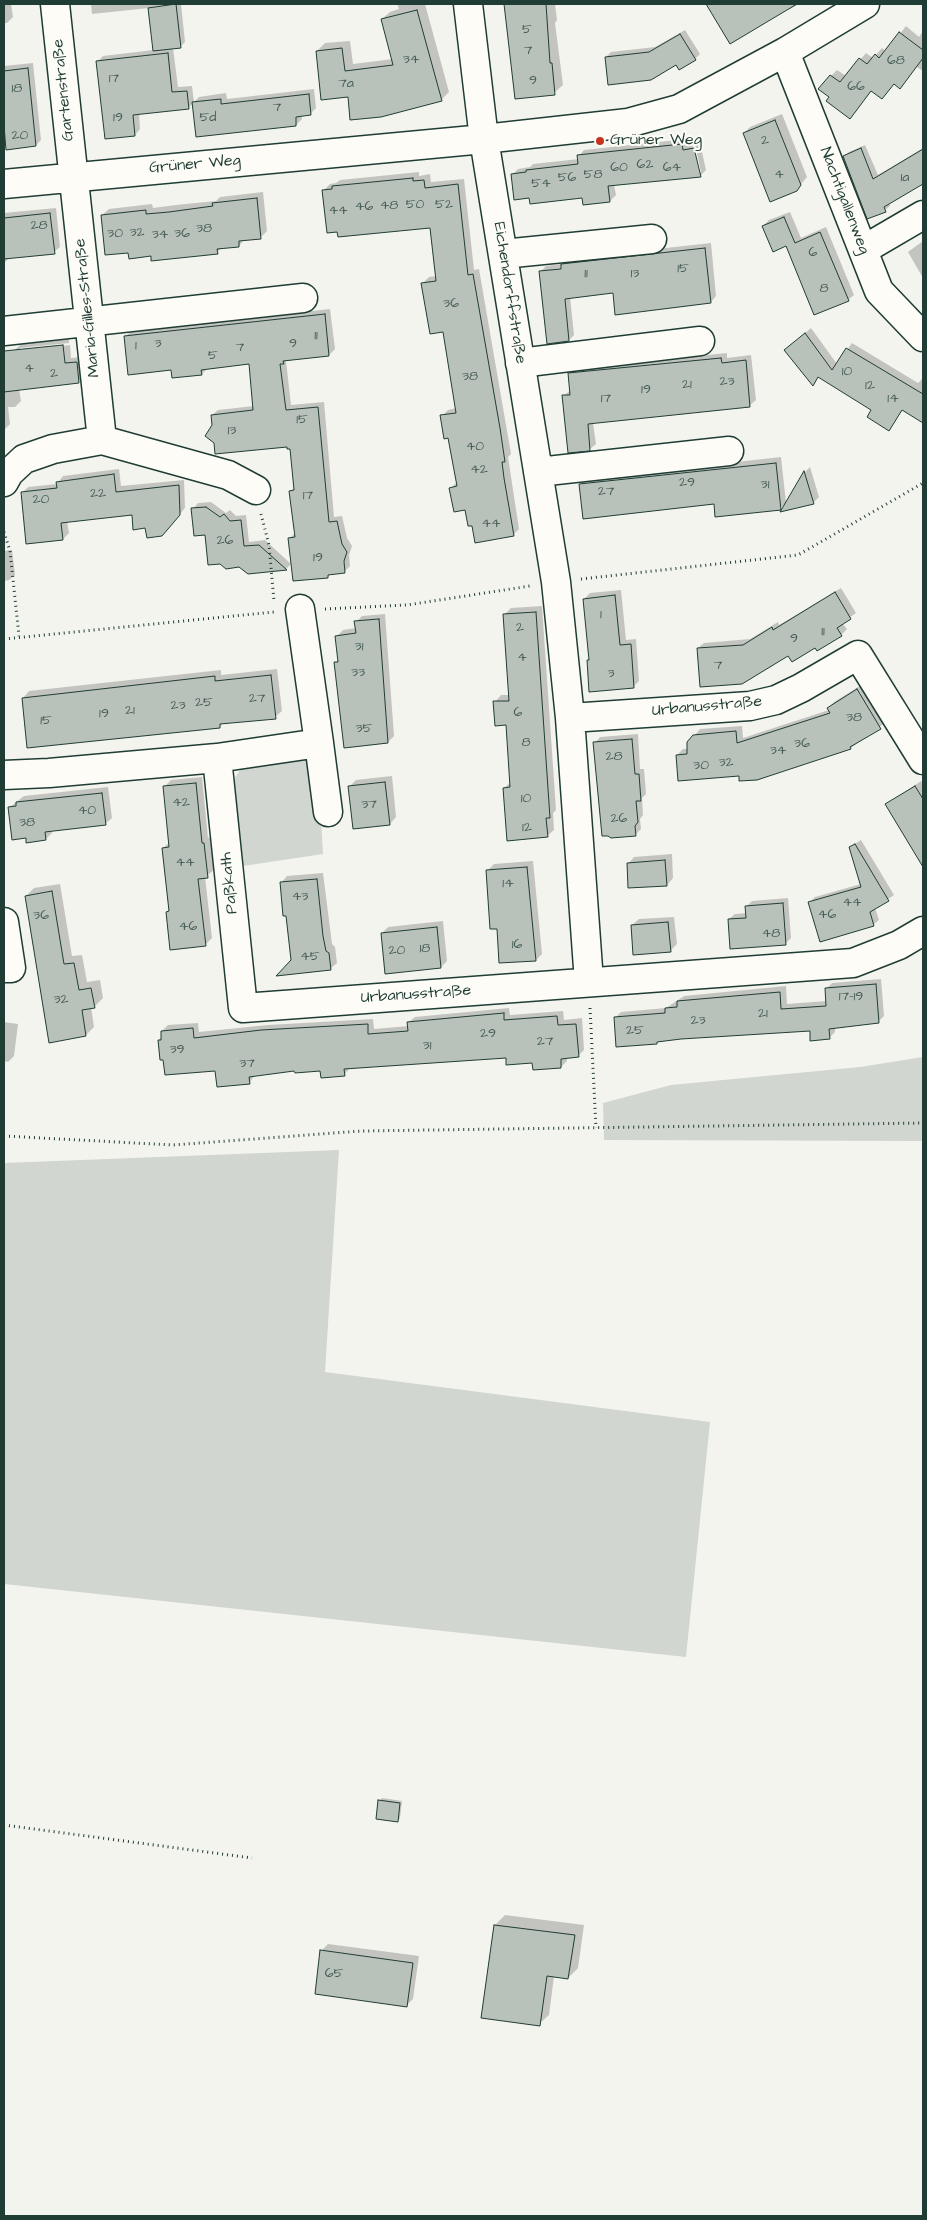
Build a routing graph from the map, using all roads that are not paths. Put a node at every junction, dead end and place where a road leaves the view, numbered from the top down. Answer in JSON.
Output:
{"nodes":[{"id":1,"x":55,"y":4,"type":"edge"},
{"id":2,"x":468,"y":4,"type":"edge"},
{"id":3,"x":865,"y":4,"type":"edge"},
{"id":4,"x":785,"y":52,"type":"junction"},
{"id":5,"x":484,"y":139,"type":"junction"},
{"id":6,"x":74,"y":176,"type":"junction"},
{"id":7,"x":4,"y":184,"type":"edge"},
{"id":8,"x":923,"y":215,"type":"edge"},
{"id":9,"x":652,"y":239,"type":"dead end"},
{"id":10,"x":863,"y":250,"type":"junction"},
{"id":11,"x":503,"y":254,"type":"junction"},
{"id":12,"x":303,"y":298,"type":"dead end"},
{"id":13,"x":90,"y":322,"type":"junction"},
{"id":14,"x":4,"y":331,"type":"edge"},
{"id":15,"x":923,"y":337,"type":"edge"},
{"id":16,"x":700,"y":341,"type":"dead end"},
{"id":17,"x":520,"y":363,"type":"junction"},
{"id":18,"x":102,"y":440,"type":"junction"},
{"id":19,"x":729,"y":450,"type":"dead end"},
{"id":20,"x":538,"y":472,"type":"junction"},
{"id":21,"x":4,"y":482,"type":"edge"},
{"id":22,"x":256,"y":490,"type":"road end"},
{"id":23,"x":288,"y":611,"type":"road end"},
{"id":24,"x":570,"y":718,"type":"junction"},
{"id":25,"x":319,"y":743,"type":"junction"},
{"id":26,"x":217,"y":758,"type":"junction"},
{"id":27,"x":923,"y":760,"type":"edge"},
{"id":28,"x":4,"y":774,"type":"edge"},
{"id":29,"x":328,"y":812,"type":"dead end"},
{"id":30,"x":4,"y":922,"type":"edge"},
{"id":31,"x":923,"y":931,"type":"edge"},
{"id":32,"x":4,"y":968,"type":"edge"},
{"id":33,"x":589,"y":982,"type":"junction"},
{"id":34,"x":243,"y":1008,"type":"joint"}],
"edges":[{"from":1,"to":6,"type":"street","name":"Gartenstraße"},
{"from":2,"to":5,"type":"street","name":"Eichendorffstraße"},
{"from":3,"to":4,"type":"street","name":"Grüner Weg"},
{"from":4,"to":5,"type":"street","name":"Grüner Weg"},
{"from":4,"to":10,"type":"street","name":"Nachtigallenweg"},
{"from":5,"to":6,"type":"street","name":"Grüner Weg"},
{"from":5,"to":11,"type":"street","name":"Eichendorffstraße"},
{"from":6,"to":7,"type":"street","name":"Grüner Weg"},
{"from":6,"to":13,"type":"street","name":"Maria-Gilles-Straße"},
{"from":8,"to":10,"type":"street"},
{"from":9,"to":11,"type":"street"},
{"from":10,"to":15,"type":"street","name":"Nachtigallenweg"},
{"from":11,"to":17,"type":"street","name":"Eichendorffstraße"},
{"from":12,"to":13,"type":"street"},
{"from":13,"to":14,"type":"street"},
{"from":13,"to":18,"type":"street","name":"Maria-Gilles-Straße"},
{"from":16,"to":17,"type":"street"},
{"from":17,"to":20,"type":"street","name":"Eichendorffstraße"},
{"from":18,"to":21,"type":"street"},
{"from":18,"to":22,"type":"street"},
{"from":19,"to":20,"type":"street"},
{"from":20,"to":24,"type":"street","name":"Eichendorffstraße"},
{"from":23,"to":25,"type":"street"},
{"from":24,"to":27,"type":"street","name":"Urbanusstraße"},
{"from":24,"to":33,"type":"street"},
{"from":25,"to":26,"type":"street"},
{"from":25,"to":29,"type":"street"},
{"from":26,"to":28,"type":"street"},
{"from":26,"to":34,"type":"street","name":"Paßkath"},
{"from":30,"to":32,"type":"street"},
{"from":31,"to":33,"type":"street","name":"Urbanusstraße"},
{"from":33,"to":34,"type":"street","name":"Urbanusstraße"}]}
